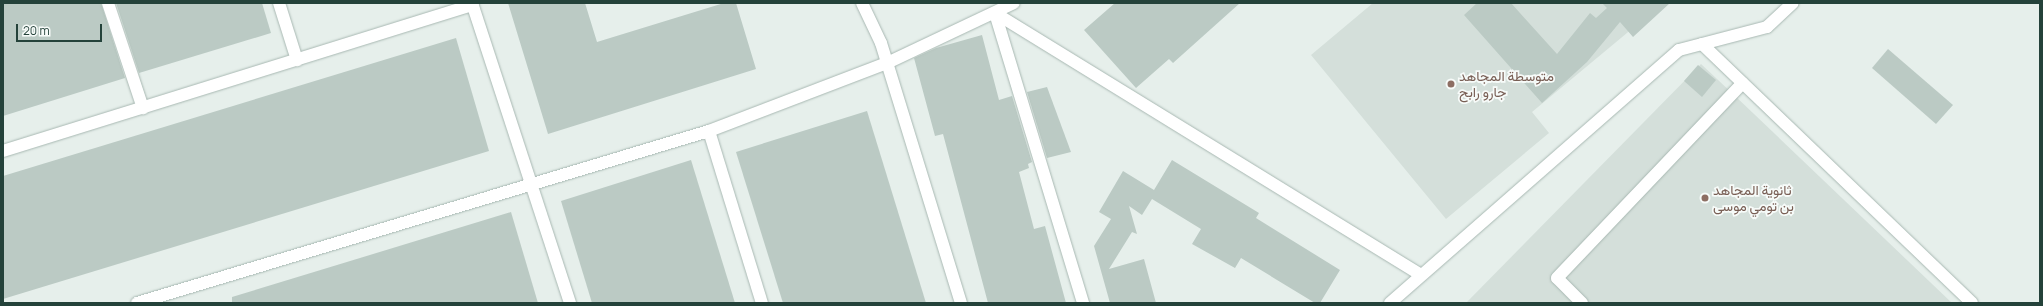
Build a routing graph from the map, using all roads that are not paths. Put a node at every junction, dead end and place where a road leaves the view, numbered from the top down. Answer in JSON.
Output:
{"nodes":[{"id":1,"x":108,"y":3,"type":"edge"},
{"id":2,"x":279,"y":3,"type":"edge"},
{"id":3,"x":862,"y":3,"type":"edge"},
{"id":4,"x":1014,"y":3,"type":"edge"},
{"id":5,"x":1792,"y":3,"type":"edge"},
{"id":6,"x":472,"y":4,"type":"edge"},
{"id":7,"x":995,"y":13,"type":"junction"},
{"id":8,"x":1702,"y":44,"type":"junction"},
{"id":9,"x":297,"y":60,"type":"junction"},
{"id":10,"x":887,"y":63,"type":"junction"},
{"id":11,"x":1743,"y":83,"type":"junction"},
{"id":12,"x":143,"y":108,"type":"junction"},
{"id":13,"x":709,"y":131,"type":"junction"},
{"id":14,"x":3,"y":151,"type":"edge"},
{"id":15,"x":530,"y":185,"type":"junction"},
{"id":16,"x":1421,"y":275,"type":"junction"},
{"id":17,"x":137,"y":303,"type":"edge"},
{"id":18,"x":570,"y":303,"type":"edge"},
{"id":19,"x":762,"y":303,"type":"edge"},
{"id":20,"x":961,"y":303,"type":"edge"},
{"id":21,"x":1083,"y":303,"type":"edge"},
{"id":22,"x":1390,"y":303,"type":"edge"},
{"id":23,"x":1582,"y":303,"type":"edge"},
{"id":24,"x":1972,"y":303,"type":"edge"}],
"edges":[{"from":1,"to":12,"type":"street"},
{"from":2,"to":9,"type":"street"},
{"from":3,"to":10,"type":"street"},
{"from":4,"to":7,"type":"street"},
{"from":5,"to":8,"type":"street"},
{"from":6,"to":9,"type":"street"},
{"from":6,"to":15,"type":"street"},
{"from":7,"to":10,"type":"street"},
{"from":7,"to":16,"type":"street"},
{"from":7,"to":21,"type":"street"},
{"from":8,"to":11,"type":"street"},
{"from":8,"to":16,"type":"street"},
{"from":9,"to":12,"type":"street"},
{"from":10,"to":13,"type":"street"},
{"from":10,"to":20,"type":"street"},
{"from":11,"to":23,"type":"street"},
{"from":11,"to":24,"type":"street"},
{"from":12,"to":14,"type":"street"},
{"from":13,"to":15,"type":"street"},
{"from":13,"to":19,"type":"street"},
{"from":15,"to":17,"type":"street"},
{"from":15,"to":18,"type":"street"},
{"from":16,"to":22,"type":"street"}]}
